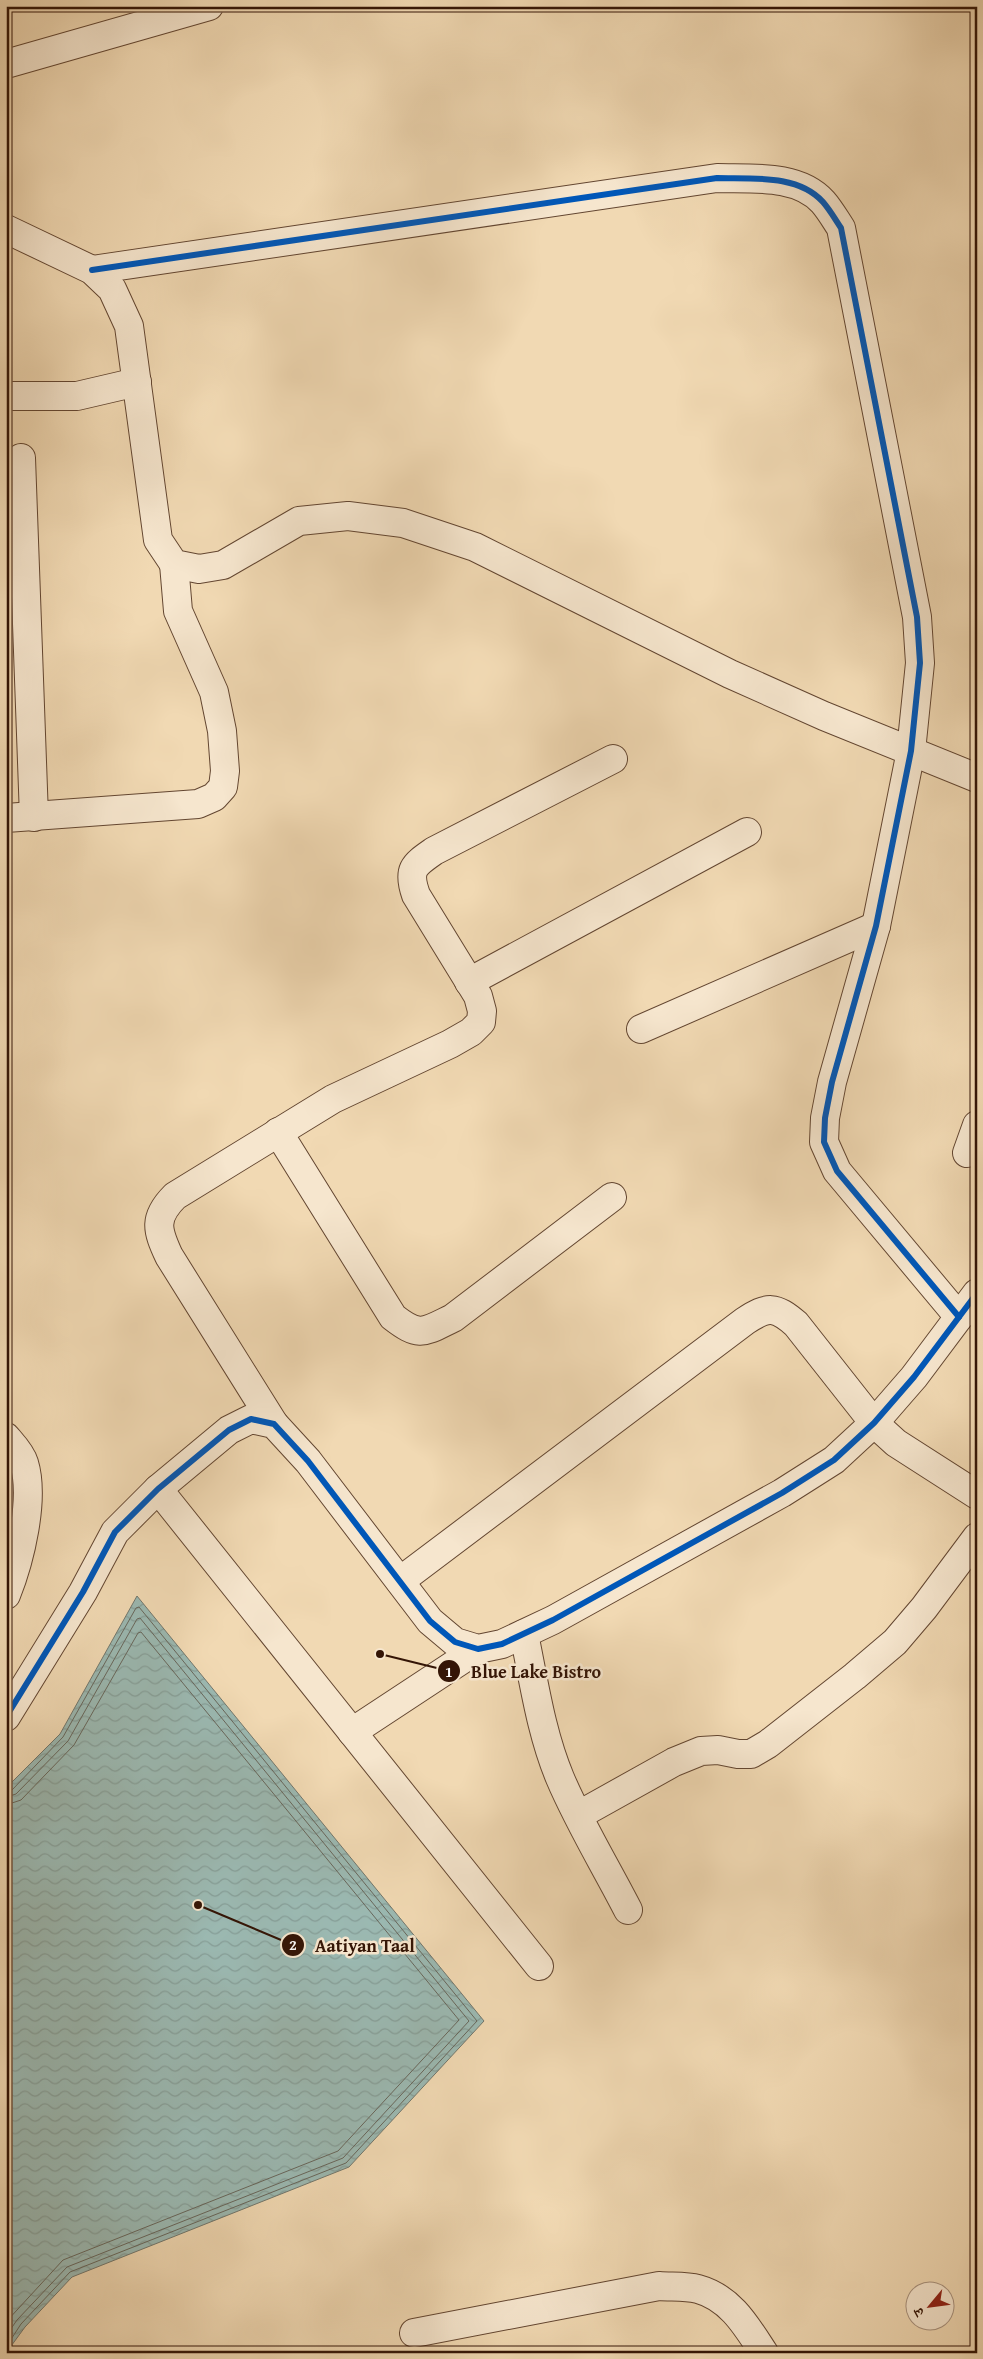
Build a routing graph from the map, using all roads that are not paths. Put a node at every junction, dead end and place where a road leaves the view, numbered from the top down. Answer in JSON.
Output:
{"nodes":[{"id":1,"x":209,"y":6,"type":"edge"},
{"id":2,"x":6,"y":64,"type":"edge"},
{"id":3,"x":6,"y":228,"type":"edge"},
{"id":4,"x":92,"y":270,"type":"junction"},
{"id":5,"x":136,"y":382,"type":"junction"},
{"id":6,"x":6,"y":396,"type":"edge"},
{"id":7,"x":21,"y":458,"type":"dead end"},
{"id":8,"x":174,"y":564,"type":"junction"},
{"id":9,"x":911,"y":751,"type":"junction"},
{"id":10,"x":613,"y":759,"type":"dead end"},
{"id":11,"x":977,"y":778,"type":"edge"},
{"id":12,"x":34,"y":817,"type":"junction"},
{"id":13,"x":6,"y":818,"type":"edge"},
{"id":14,"x":747,"y":832,"type":"dead end"},
{"id":15,"x":876,"y":926,"type":"junction"},
{"id":16,"x":469,"y":982,"type":"junction"},
{"id":17,"x":641,"y":1029,"type":"dead end"},
{"id":18,"x":977,"y":1125,"type":"edge"},
{"id":19,"x":278,"y":1132,"type":"junction"},
{"id":20,"x":967,"y":1153,"type":"dead end"},
{"id":21,"x":612,"y":1197,"type":"dead end"},
{"id":22,"x":977,"y":1293,"type":"edge"},
{"id":23,"x":959,"y":1317,"type":"junction"},
{"id":24,"x":874,"y":1423,"type":"junction"},
{"id":25,"x":274,"y":1424,"type":"junction"},
{"id":26,"x":6,"y":1437,"type":"edge"},
{"id":27,"x":158,"y":1489,"type":"junction"},
{"id":28,"x":977,"y":1495,"type":"edge"},
{"id":29,"x":977,"y":1538,"type":"edge"},
{"id":30,"x":400,"y":1581,"type":"junction"},
{"id":31,"x":6,"y":1595,"type":"edge"},
{"id":32,"x":524,"y":1634,"type":"junction"},
{"id":33,"x":478,"y":1649,"type":"junction"},
{"id":34,"x":6,"y":1717,"type":"edge"},
{"id":35,"x":352,"y":1732,"type":"junction"},
{"id":36,"x":579,"y":1815,"type":"junction"},
{"id":37,"x":628,"y":1910,"type":"dead end"},
{"id":38,"x":539,"y":1966,"type":"dead end"},
{"id":39,"x":414,"y":2333,"type":"dead end"},
{"id":40,"x":764,"y":2353,"type":"edge"}],
"edges":[{"from":1,"to":2,"type":"street"},
{"from":3,"to":4,"type":"street"},
{"from":4,"to":5,"type":"street"},
{"from":4,"to":9,"type":"street"},
{"from":5,"to":6,"type":"street"},
{"from":5,"to":8,"type":"street"},
{"from":7,"to":12,"type":"street"},
{"from":8,"to":9,"type":"street"},
{"from":8,"to":12,"type":"street"},
{"from":9,"to":11,"type":"street"},
{"from":9,"to":15,"type":"street"},
{"from":10,"to":16,"type":"street"},
{"from":12,"to":13,"type":"street"},
{"from":14,"to":16,"type":"street"},
{"from":15,"to":17,"type":"street"},
{"from":15,"to":23,"type":"street"},
{"from":16,"to":19,"type":"street"},
{"from":18,"to":20,"type":"street"},
{"from":19,"to":21,"type":"street"},
{"from":19,"to":25,"type":"street"},
{"from":22,"to":23,"type":"street"},
{"from":23,"to":24,"type":"street"},
{"from":24,"to":28,"type":"street"},
{"from":24,"to":30,"type":"street"},
{"from":24,"to":32,"type":"street"},
{"from":25,"to":27,"type":"street"},
{"from":25,"to":30,"type":"street"},
{"from":26,"to":31,"type":"street"},
{"from":27,"to":34,"type":"street"},
{"from":27,"to":35,"type":"street"},
{"from":29,"to":36,"type":"street"},
{"from":30,"to":33,"type":"street"},
{"from":32,"to":33,"type":"street"},
{"from":32,"to":36,"type":"street"},
{"from":33,"to":35,"type":"street"},
{"from":35,"to":38,"type":"street"},
{"from":36,"to":37,"type":"street"},
{"from":39,"to":40,"type":"street"}]}
